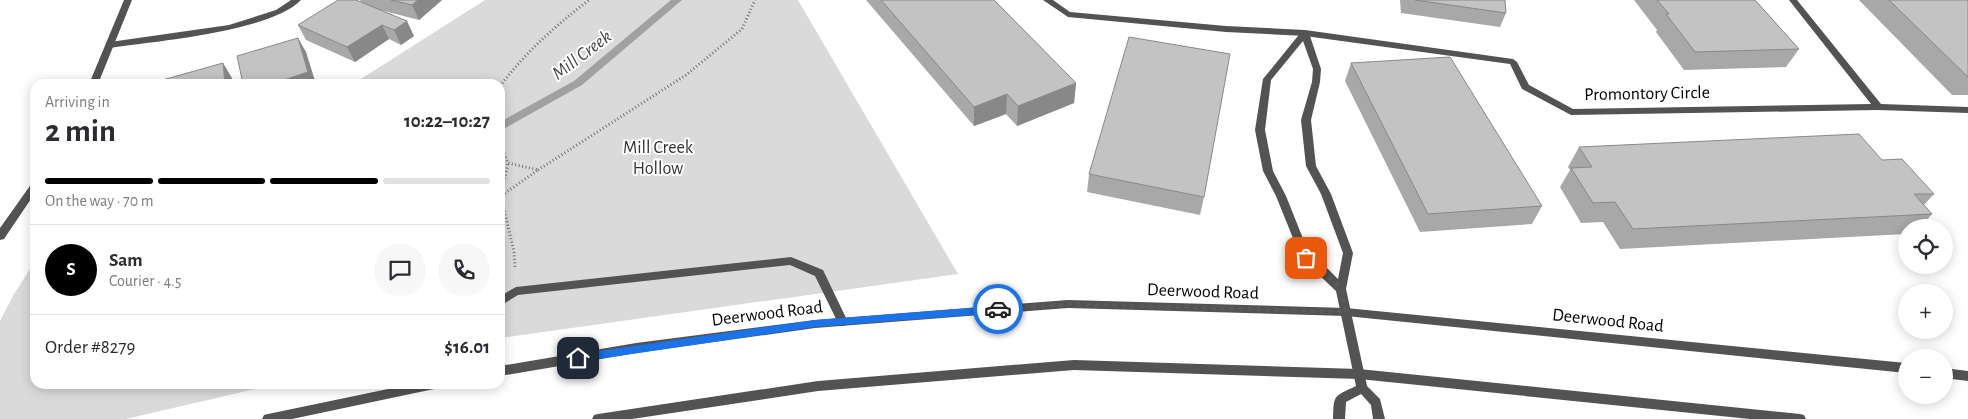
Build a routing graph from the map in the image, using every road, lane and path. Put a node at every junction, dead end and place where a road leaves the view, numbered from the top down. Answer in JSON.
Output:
{"nodes":[{"id":1,"x":128,"y":0,"type":"edge"},
{"id":2,"x":297,"y":0,"type":"edge"},
{"id":3,"x":589,"y":0,"type":"edge"},
{"id":4,"x":755,"y":0,"type":"edge"},
{"id":5,"x":1047,"y":0,"type":"edge"},
{"id":6,"x":1793,"y":0,"type":"edge"},
{"id":7,"x":1305,"y":33,"type":"junction"},
{"id":8,"x":110,"y":45,"type":"junction"},
{"id":9,"x":95,"y":79,"type":"edge"},
{"id":10,"x":505,"y":80,"type":"edge"},
{"id":11,"x":1878,"y":107,"type":"junction"},
{"id":12,"x":1968,"y":110,"type":"edge"},
{"id":13,"x":505,"y":156,"type":"edge"},
{"id":14,"x":508,"y":164,"type":"junction"},
{"id":15,"x":538,"y":170,"type":"junction"},
{"id":16,"x":505,"y":178,"type":"edge"},
{"id":17,"x":30,"y":192,"type":"edge"},
{"id":18,"x":505,"y":193,"type":"edge"},
{"id":19,"x":505,"y":213,"type":"edge"},
{"id":20,"x":0,"y":236,"type":"edge"},
{"id":21,"x":1341,"y":289,"type":"junction"},
{"id":22,"x":516,"y":291,"type":"junction"},
{"id":23,"x":505,"y":299,"type":"edge"},
{"id":24,"x":1346,"y":312,"type":"junction"},
{"id":25,"x":843,"y":322,"type":"junction"},
{"id":26,"x":1898,"y":367,"type":"edge"},
{"id":27,"x":505,"y":370,"type":"edge"},
{"id":28,"x":1359,"y":374,"type":"junction"},
{"id":29,"x":1953,"y":374,"type":"edge"},
{"id":30,"x":1968,"y":376,"type":"edge"},
{"id":31,"x":1362,"y":388,"type":"junction"},
{"id":32,"x":410,"y":389,"type":"edge"},
{"id":33,"x":268,"y":419,"type":"edge"},
{"id":34,"x":598,"y":419,"type":"edge"},
{"id":35,"x":1339,"y":419,"type":"edge"},
{"id":36,"x":1379,"y":419,"type":"edge"},
{"id":37,"x":1800,"y":419,"type":"edge"}],
"edges":[{"from":1,"to":8,"type":"street"},
{"from":2,"to":8,"type":"street"},
{"from":3,"to":10,"type":"path"},
{"from":4,"to":15,"type":"path"},
{"from":5,"to":7,"type":"street","name":"Promontory Circle"},
{"from":6,"to":11,"type":"street"},
{"from":7,"to":11,"type":"street","name":"Promontory Circle"},
{"from":7,"to":21,"type":"street"},
{"from":7,"to":21,"type":"street"},
{"from":8,"to":9,"type":"street"},
{"from":11,"to":12,"type":"street"},
{"from":13,"to":14,"type":"path"},
{"from":14,"to":15,"type":"path"},
{"from":14,"to":16,"type":"path"},
{"from":15,"to":18,"type":"path"},
{"from":17,"to":20,"type":"street"},
{"from":19,"to":22,"type":"path"},
{"from":21,"to":24,"type":"street"},
{"from":22,"to":23,"type":"street"},
{"from":22,"to":25,"type":"street"},
{"from":24,"to":25,"type":"street","name":"Deerwood Road"},
{"from":24,"to":26,"type":"street","name":"Deerwood Road"},
{"from":24,"to":28,"type":"street"},
{"from":25,"to":27,"type":"street","name":"Deerwood Road"},
{"from":28,"to":31,"type":"street"},
{"from":28,"to":34,"type":"street"},
{"from":28,"to":37,"type":"street"},
{"from":29,"to":30,"type":"street"},
{"from":31,"to":35,"type":"street"},
{"from":31,"to":36,"type":"street"},
{"from":32,"to":33,"type":"street"}]}
